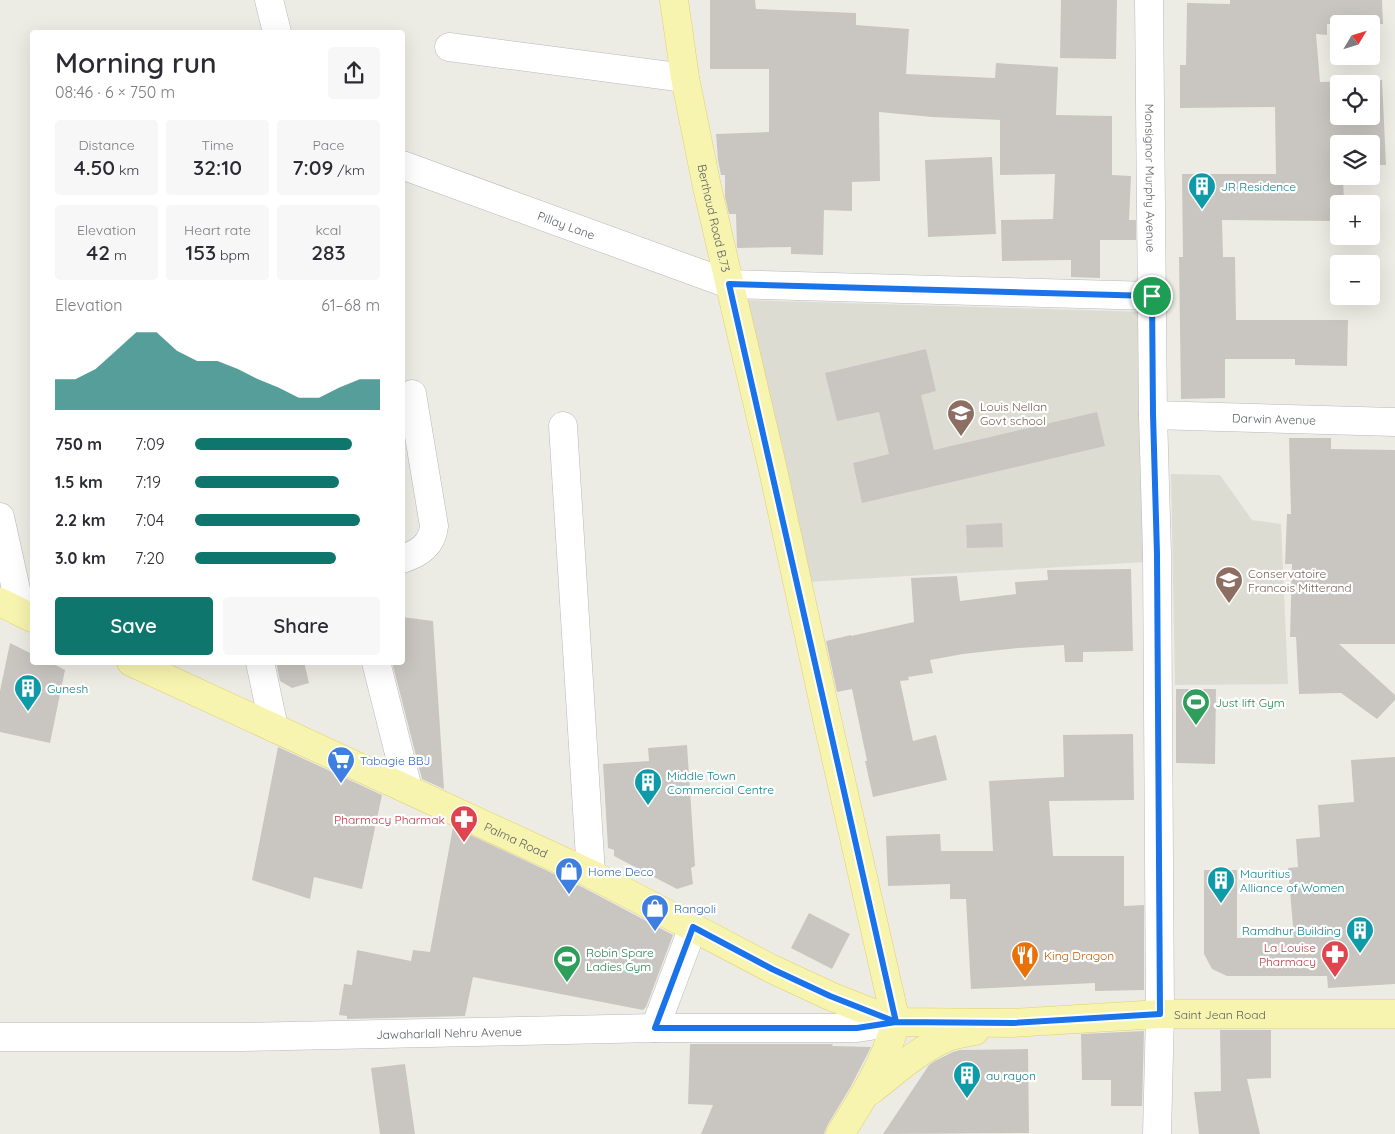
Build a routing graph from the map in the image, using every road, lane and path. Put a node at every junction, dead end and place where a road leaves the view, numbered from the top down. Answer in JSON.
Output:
{"nodes":[{"id":1,"x":268,"y":0,"type":"edge"},
{"id":2,"x":674,"y":0,"type":"edge"},
{"id":3,"x":1149,"y":0,"type":"edge"},
{"id":4,"x":276,"y":30,"type":"edge"},
{"id":5,"x":449,"y":48,"type":"dead end"},
{"id":6,"x":685,"y":78,"type":"junction"},
{"id":7,"x":405,"y":166,"type":"edge"},
{"id":8,"x":729,"y":284,"type":"junction"},
{"id":9,"x":1152,"y":296,"type":"junction"},
{"id":10,"x":412,"y":394,"type":"dead end"},
{"id":11,"x":1153,"y":414,"type":"junction"},
{"id":12,"x":1395,"y":422,"type":"edge"},
{"id":13,"x":563,"y":426,"type":"dead end"},
{"id":14,"x":0,"y":517,"type":"edge"},
{"id":15,"x":405,"y":558,"type":"edge"},
{"id":16,"x":18,"y":610,"type":"edge"},
{"id":17,"x":138,"y":665,"type":"edge"},
{"id":18,"x":261,"y":665,"type":"edge"},
{"id":19,"x":377,"y":665,"type":"edge"},
{"id":20,"x":274,"y":728,"type":"junction"},
{"id":21,"x":408,"y":789,"type":"junction"},
{"id":22,"x":591,"y":874,"type":"junction"},
{"id":23,"x":693,"y":927,"type":"junction"},
{"id":24,"x":1160,"y":1014,"type":"junction"},
{"id":25,"x":1395,"y":1014,"type":"edge"},
{"id":26,"x":896,"y":1022,"type":"junction"},
{"id":27,"x":1013,"y":1023,"type":"junction"},
{"id":28,"x":655,"y":1028,"type":"junction"},
{"id":29,"x":0,"y":1037,"type":"edge"},
{"id":30,"x":864,"y":1096,"type":"junction"},
{"id":31,"x":840,"y":1134,"type":"edge"},
{"id":32,"x":1157,"y":1134,"type":"edge"}],
"edges":[{"from":1,"to":4,"type":"street"},
{"from":2,"to":6,"type":"main road","name":"Berthaud Road B.73"},
{"from":3,"to":9,"type":"street","name":"Monsignor Murphy Avenue"},
{"from":5,"to":6,"type":"street"},
{"from":6,"to":8,"type":"main road","name":"Berthaud Road B.73"},
{"from":7,"to":8,"type":"street","name":"Pillay Lane"},
{"from":8,"to":9,"type":"street","name":"Pillay Lane"},
{"from":8,"to":26,"type":"main road","name":"Berthaud Road B.73"},
{"from":9,"to":11,"type":"street","name":"Monsignor Murphy Avenue"},
{"from":10,"to":15,"type":"street"},
{"from":11,"to":12,"type":"street","name":"Darwin Avenue"},
{"from":11,"to":24,"type":"street","name":"Monsignor Murphy Avenue"},
{"from":13,"to":22,"type":"street"},
{"from":14,"to":16,"type":"street"},
{"from":17,"to":20,"type":"main road","name":"Palma Road"},
{"from":18,"to":20,"type":"street"},
{"from":19,"to":21,"type":"street"},
{"from":20,"to":21,"type":"main road","name":"Palma Road"},
{"from":21,"to":22,"type":"main road","name":"Palma Road"},
{"from":22,"to":23,"type":"main road","name":"Palma Road"},
{"from":23,"to":26,"type":"main road","name":"Palma Road"},
{"from":23,"to":28,"type":"street"},
{"from":24,"to":25,"type":"main road","name":"Saint Jean Road"},
{"from":24,"to":27,"type":"main road","name":"Saint Jean Road"},
{"from":24,"to":32,"type":"street","name":"Monsignor Murphy Avenue"},
{"from":26,"to":27,"type":"main road","name":"Saint Jean Road"},
{"from":26,"to":28,"type":"street","name":"Jawaharlall Nehru Avenue"},
{"from":26,"to":30,"type":"main road"},
{"from":27,"to":30,"type":"main road"},
{"from":28,"to":29,"type":"street","name":"Jawaharlall Nehru Avenue"},
{"from":30,"to":31,"type":"main road"}]}
